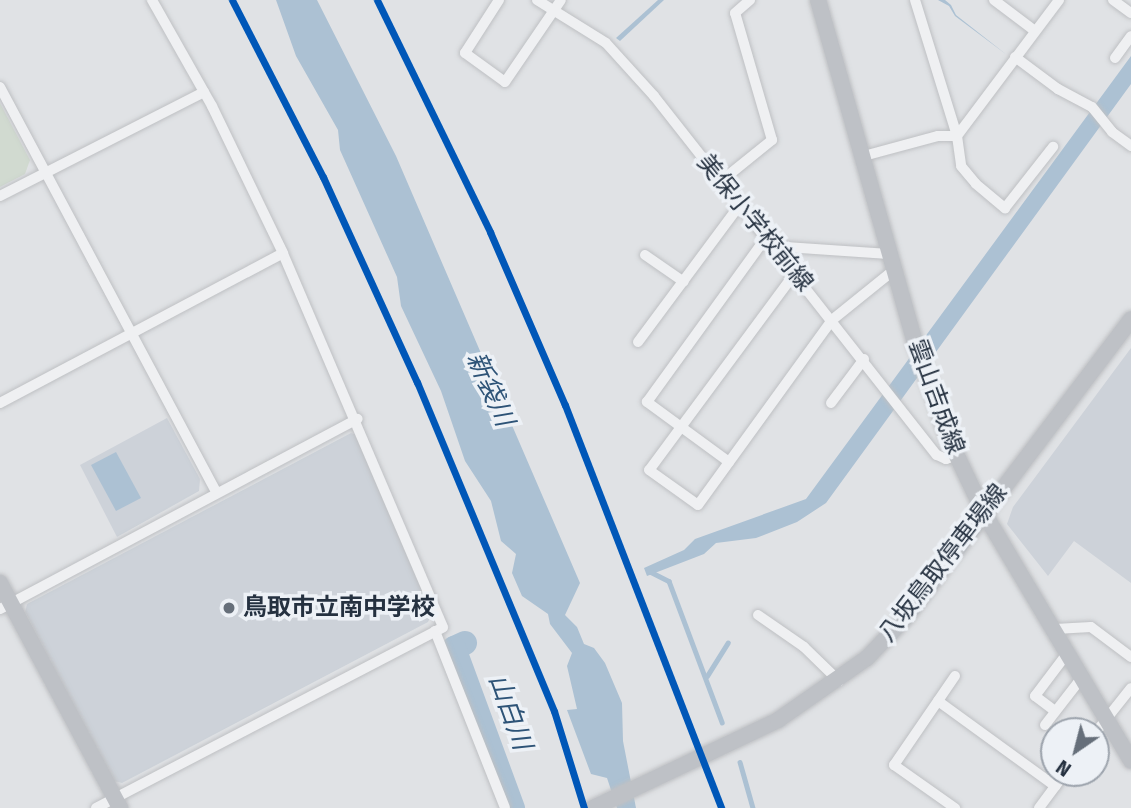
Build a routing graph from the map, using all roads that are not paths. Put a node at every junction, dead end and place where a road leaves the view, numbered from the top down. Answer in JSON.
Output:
{"nodes":[{"id":1,"x":152,"y":0,"type":"edge"},
{"id":2,"x":499,"y":0,"type":"edge"},
{"id":3,"x":537,"y":0,"type":"edge"},
{"id":4,"x":750,"y":0,"type":"edge"},
{"id":5,"x":818,"y":0,"type":"edge"},
{"id":6,"x":915,"y":0,"type":"edge"},
{"id":7,"x":994,"y":0,"type":"edge"},
{"id":8,"x":1059,"y":0,"type":"edge"},
{"id":9,"x":1113,"y":0,"type":"edge"},
{"id":10,"x":558,"y":5,"type":"edge"},
{"id":11,"x":1131,"y":13,"type":"edge"},
{"id":12,"x":1035,"y":31,"type":"junction"},
{"id":13,"x":1131,"y":36,"type":"edge"},
{"id":14,"x":1015,"y":57,"type":"junction"},
{"id":15,"x":1115,"y":58,"type":"dead end"},
{"id":16,"x":0,"y":87,"type":"edge"},
{"id":17,"x":204,"y":92,"type":"junction"},
{"id":18,"x":957,"y":136,"type":"junction"},
{"id":19,"x":1053,"y":146,"type":"dead end"},
{"id":20,"x":1131,"y":146,"type":"edge"},
{"id":21,"x":860,"y":157,"type":"junction"},
{"id":22,"x":45,"y":173,"type":"junction"},
{"id":23,"x":720,"y":182,"type":"junction"},
{"id":24,"x":0,"y":196,"type":"edge"},
{"id":25,"x":739,"y":206,"type":"junction"},
{"id":26,"x":768,"y":243,"type":"junction"},
{"id":27,"x":284,"y":253,"type":"junction"},
{"id":28,"x":645,"y":255,"type":"dead end"},
{"id":29,"x":891,"y":262,"type":"junction"},
{"id":30,"x":795,"y":273,"type":"junction"},
{"id":31,"x":684,"y":282,"type":"junction"},
{"id":32,"x":1131,"y":319,"type":"edge"},
{"id":33,"x":832,"y":320,"type":"junction"},
{"id":34,"x":135,"y":332,"type":"junction"},
{"id":35,"x":639,"y":342,"type":"dead end"},
{"id":36,"x":864,"y":359,"type":"junction"},
{"id":37,"x":0,"y":403,"type":"edge"},
{"id":38,"x":831,"y":403,"type":"dead end"},
{"id":39,"x":358,"y":419,"type":"junction"},
{"id":40,"x":681,"y":427,"type":"junction"},
{"id":41,"x":956,"y":456,"type":"junction"},
{"id":42,"x":729,"y":462,"type":"junction"},
{"id":43,"x":217,"y":493,"type":"junction"},
{"id":44,"x":984,"y":513,"type":"junction"},
{"id":45,"x":0,"y":583,"type":"edge"},
{"id":46,"x":5,"y":606,"type":"edge"},
{"id":47,"x":758,"y":615,"type":"dead end"},
{"id":48,"x":1055,"y":629,"type":"junction"},
{"id":49,"x":435,"y":631,"type":"junction"},
{"id":50,"x":1069,"y":652,"type":"junction"},
{"id":51,"x":1131,"y":657,"type":"edge"},
{"id":52,"x":955,"y":676,"type":"dead end"},
{"id":53,"x":1083,"y":676,"type":"junction"},
{"id":54,"x":839,"y":681,"type":"junction"},
{"id":55,"x":1131,"y":688,"type":"edge"},
{"id":56,"x":938,"y":701,"type":"junction"},
{"id":57,"x":1055,"y":711,"type":"junction"},
{"id":58,"x":1051,"y":717,"type":"edge"},
{"id":59,"x":1106,"y":717,"type":"edge"},
{"id":60,"x":1108,"y":717,"type":"edge"},
{"id":61,"x":1110,"y":723,"type":"edge"},
{"id":62,"x":1131,"y":761,"type":"edge"},
{"id":63,"x":1040,"y":775,"type":"edge"},
{"id":64,"x":1054,"y":787,"type":"edge"},
{"id":65,"x":118,"y":803,"type":"edge"},
{"id":66,"x":96,"y":808,"type":"edge"},
{"id":67,"x":505,"y":808,"type":"edge"},
{"id":68,"x":593,"y":808,"type":"edge"},
{"id":69,"x":955,"y":808,"type":"edge"},
{"id":70,"x":1039,"y":808,"type":"edge"}],
"edges":[{"from":1,"to":17,"type":"street"},
{"from":2,"to":10,"type":"street"},
{"from":3,"to":10,"type":"street","name":"美保小学校前線"},
{"from":4,"to":23,"type":"street"},
{"from":5,"to":21,"type":"street","name":"雲山吉成線"},
{"from":6,"to":18,"type":"street"},
{"from":7,"to":12,"type":"street"},
{"from":8,"to":12,"type":"street"},
{"from":9,"to":11,"type":"street"},
{"from":10,"to":23,"type":"street","name":"美保小学校前線"},
{"from":12,"to":14,"type":"street"},
{"from":13,"to":15,"type":"street"},
{"from":14,"to":18,"type":"street"},
{"from":14,"to":20,"type":"street"},
{"from":16,"to":22,"type":"street"},
{"from":17,"to":22,"type":"street"},
{"from":17,"to":27,"type":"street"},
{"from":18,"to":19,"type":"street"},
{"from":18,"to":21,"type":"street"},
{"from":21,"to":29,"type":"street","name":"雲山吉成線"},
{"from":22,"to":24,"type":"street"},
{"from":22,"to":34,"type":"street"},
{"from":23,"to":25,"type":"street","name":"美保小学校前線"},
{"from":25,"to":26,"type":"street","name":"美保小学校前線"},
{"from":25,"to":31,"type":"street"},
{"from":26,"to":29,"type":"street"},
{"from":26,"to":30,"type":"street","name":"美保小学校前線"},
{"from":26,"to":40,"type":"street"},
{"from":27,"to":34,"type":"street"},
{"from":27,"to":39,"type":"street"},
{"from":28,"to":31,"type":"street"},
{"from":29,"to":33,"type":"street"},
{"from":29,"to":41,"type":"street","name":"雲山吉成線"},
{"from":30,"to":33,"type":"street","name":"美保小学校前線"},
{"from":30,"to":40,"type":"street"},
{"from":31,"to":35,"type":"street"},
{"from":32,"to":44,"type":"street","name":"八坂鳥取停車場線"},
{"from":33,"to":36,"type":"street","name":"美保小学校前線"},
{"from":33,"to":42,"type":"street"},
{"from":34,"to":37,"type":"street"},
{"from":34,"to":43,"type":"street"},
{"from":36,"to":38,"type":"street"},
{"from":36,"to":41,"type":"street","name":"美保小学校前線"},
{"from":39,"to":43,"type":"street"},
{"from":39,"to":49,"type":"street"},
{"from":40,"to":42,"type":"street"},
{"from":40,"to":42,"type":"street"},
{"from":41,"to":44,"type":"street","name":"雲山吉成線"},
{"from":43,"to":46,"type":"street"},
{"from":44,"to":48,"type":"street","name":"雲山吉成線"},
{"from":44,"to":54,"type":"street","name":"八坂鳥取停車場線"},
{"from":45,"to":46,"type":"street"},
{"from":46,"to":65,"type":"street"},
{"from":47,"to":54,"type":"street"},
{"from":48,"to":50,"type":"street","name":"雲山吉成線"},
{"from":48,"to":51,"type":"street"},
{"from":49,"to":65,"type":"street"},
{"from":49,"to":67,"type":"street"},
{"from":50,"to":53,"type":"street","name":"雲山吉成線"},
{"from":50,"to":57,"type":"street"},
{"from":52,"to":56,"type":"street"},
{"from":53,"to":57,"type":"street"},
{"from":53,"to":59,"type":"street","name":"雲山吉成線"},
{"from":54,"to":68,"type":"street","name":"八坂鳥取停車場線"},
{"from":55,"to":60,"type":"street"},
{"from":56,"to":63,"type":"street"},
{"from":56,"to":69,"type":"street"},
{"from":57,"to":58,"type":"street"},
{"from":61,"to":62,"type":"street","name":"雲山吉成線"},
{"from":64,"to":70,"type":"street"},
{"from":65,"to":66,"type":"street"}]}
